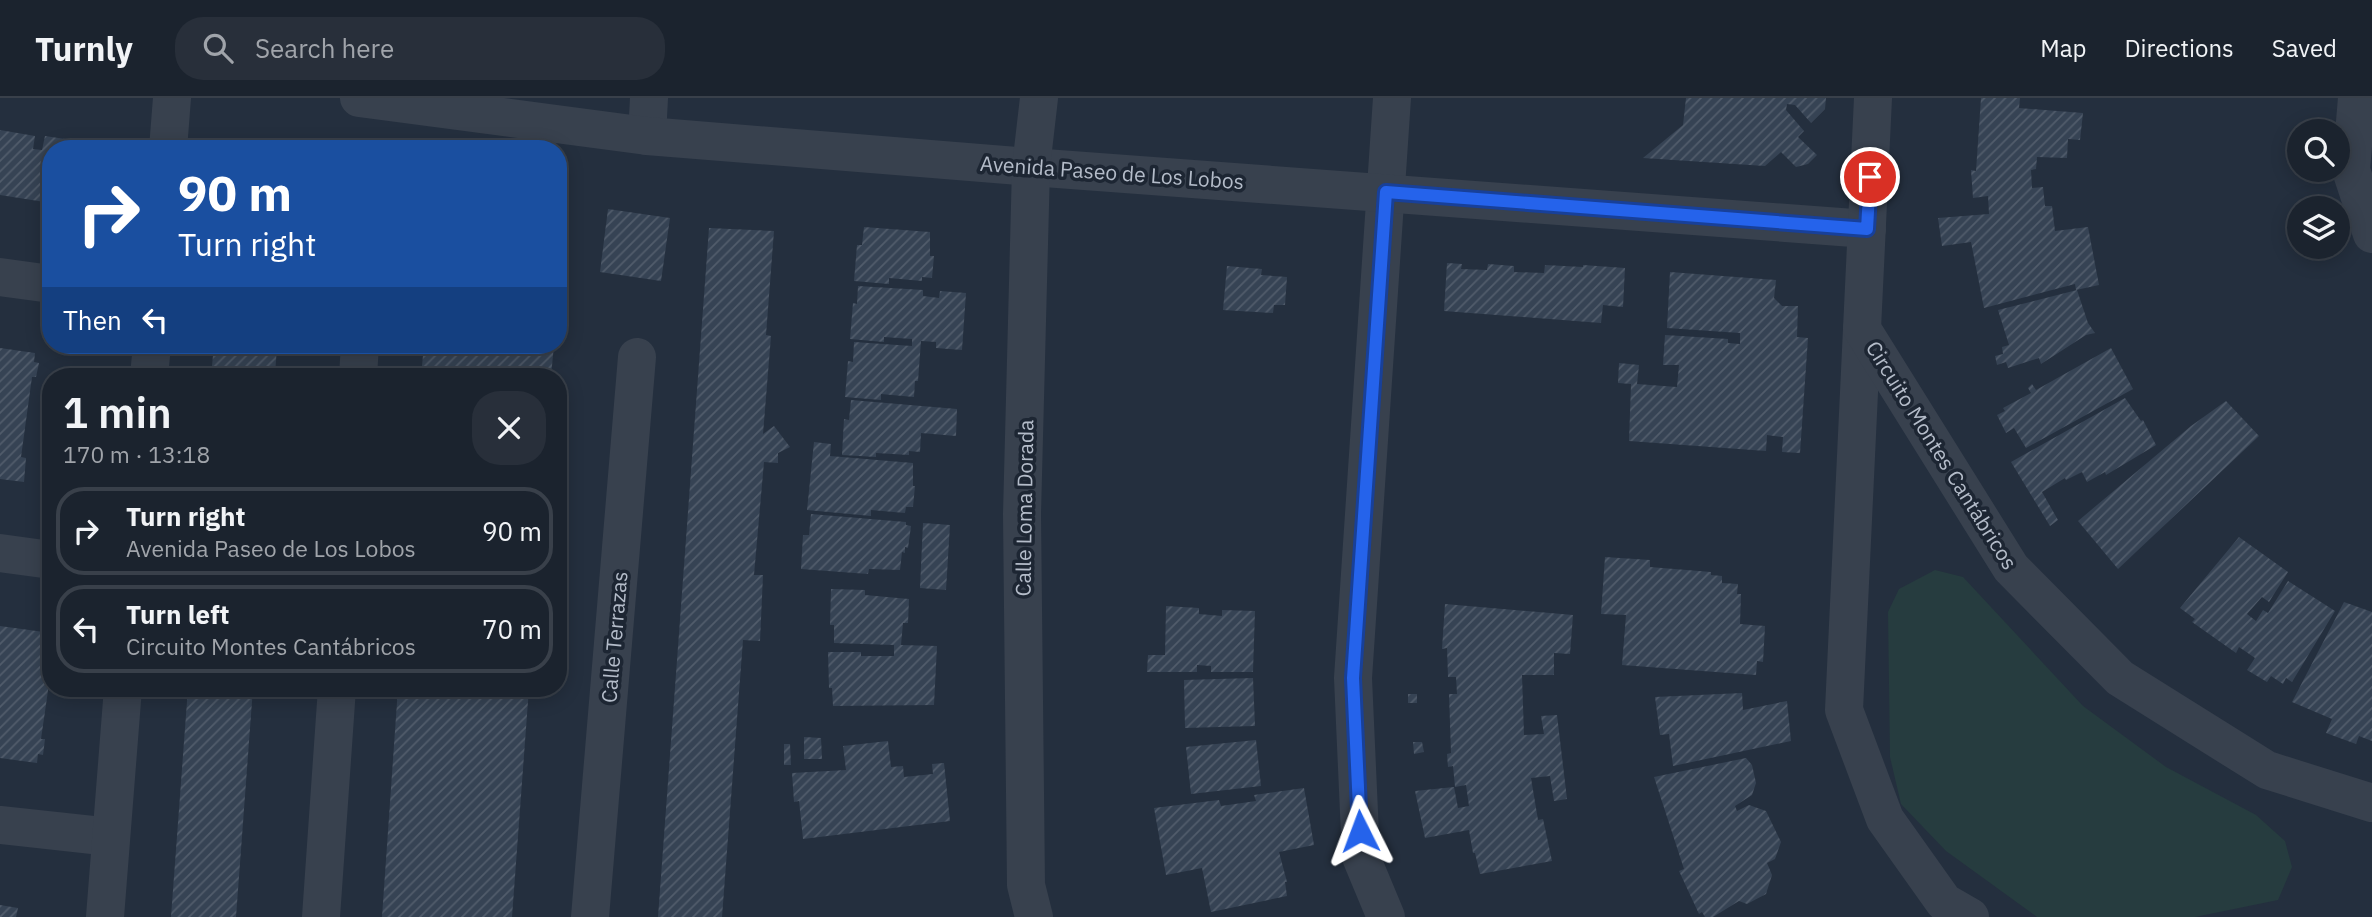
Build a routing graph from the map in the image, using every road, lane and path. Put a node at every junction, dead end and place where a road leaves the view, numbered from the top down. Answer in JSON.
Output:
{"nodes":[{"id":1,"x":172,"y":98,"type":"edge"},
{"id":2,"x":649,"y":98,"type":"edge"},
{"id":3,"x":1039,"y":98,"type":"edge"},
{"id":4,"x":1392,"y":98,"type":"edge"},
{"id":5,"x":1873,"y":98,"type":"edge"},
{"id":6,"x":2357,"y":98,"type":"edge"},
{"id":7,"x":373,"y":99,"type":"edge"},
{"id":8,"x":647,"y":136,"type":"junction"},
{"id":9,"x":169,"y":140,"type":"edge"},
{"id":10,"x":1031,"y":167,"type":"junction"},
{"id":11,"x":1386,"y":192,"type":"junction"},
{"id":12,"x":1867,"y":229,"type":"junction"},
{"id":13,"x":2372,"y":233,"type":"edge"},
{"id":14,"x":0,"y":277,"type":"edge"},
{"id":15,"x":42,"y":283,"type":"edge"},
{"id":16,"x":1862,"y":329,"type":"junction"},
{"id":17,"x":637,"y":357,"type":"dead end"},
{"id":18,"x":0,"y":553,"type":"edge"},
{"id":19,"x":42,"y":558,"type":"edge"},
{"id":20,"x":122,"y":697,"type":"edge"},
{"id":21,"x":336,"y":697,"type":"edge"},
{"id":22,"x":2372,"y":803,"type":"edge"},
{"id":23,"x":0,"y":825,"type":"edge"},
{"id":24,"x":111,"y":838,"type":"junction"},
{"id":25,"x":105,"y":917,"type":"edge"},
{"id":26,"x":321,"y":917,"type":"edge"},
{"id":27,"x":590,"y":917,"type":"edge"},
{"id":28,"x":1034,"y":917,"type":"edge"},
{"id":29,"x":1387,"y":917,"type":"edge"},
{"id":30,"x":1970,"y":917,"type":"edge"}],
"edges":[{"from":1,"to":9,"type":"street"},
{"from":2,"to":8,"type":"street"},
{"from":3,"to":10,"type":"street","name":"Calle Loma Dorada"},
{"from":4,"to":11,"type":"street"},
{"from":5,"to":12,"type":"street","name":"Circuito Montes Cantábricos"},
{"from":6,"to":13,"type":"street"},
{"from":7,"to":8,"type":"street","name":"Avenida Paseo de Los Lobos"},
{"from":8,"to":10,"type":"street","name":"Avenida Paseo de Los Lobos"},
{"from":10,"to":11,"type":"street","name":"Avenida Paseo de Los Lobos"},
{"from":10,"to":28,"type":"street","name":"Calle Loma Dorada"},
{"from":11,"to":12,"type":"street","name":"Avenida Paseo de Los Lobos"},
{"from":11,"to":29,"type":"street"},
{"from":12,"to":16,"type":"street","name":"Circuito Montes Cantábricos"},
{"from":14,"to":15,"type":"street"},
{"from":16,"to":22,"type":"street","name":"Circuito Montes Cantábricos"},
{"from":16,"to":30,"type":"street","name":"Circuito Montes Cantábricos"},
{"from":17,"to":27,"type":"street","name":"Calle Terrazas"},
{"from":18,"to":19,"type":"street"},
{"from":20,"to":24,"type":"street"},
{"from":21,"to":26,"type":"street"},
{"from":23,"to":24,"type":"street"},
{"from":24,"to":25,"type":"street"}]}
